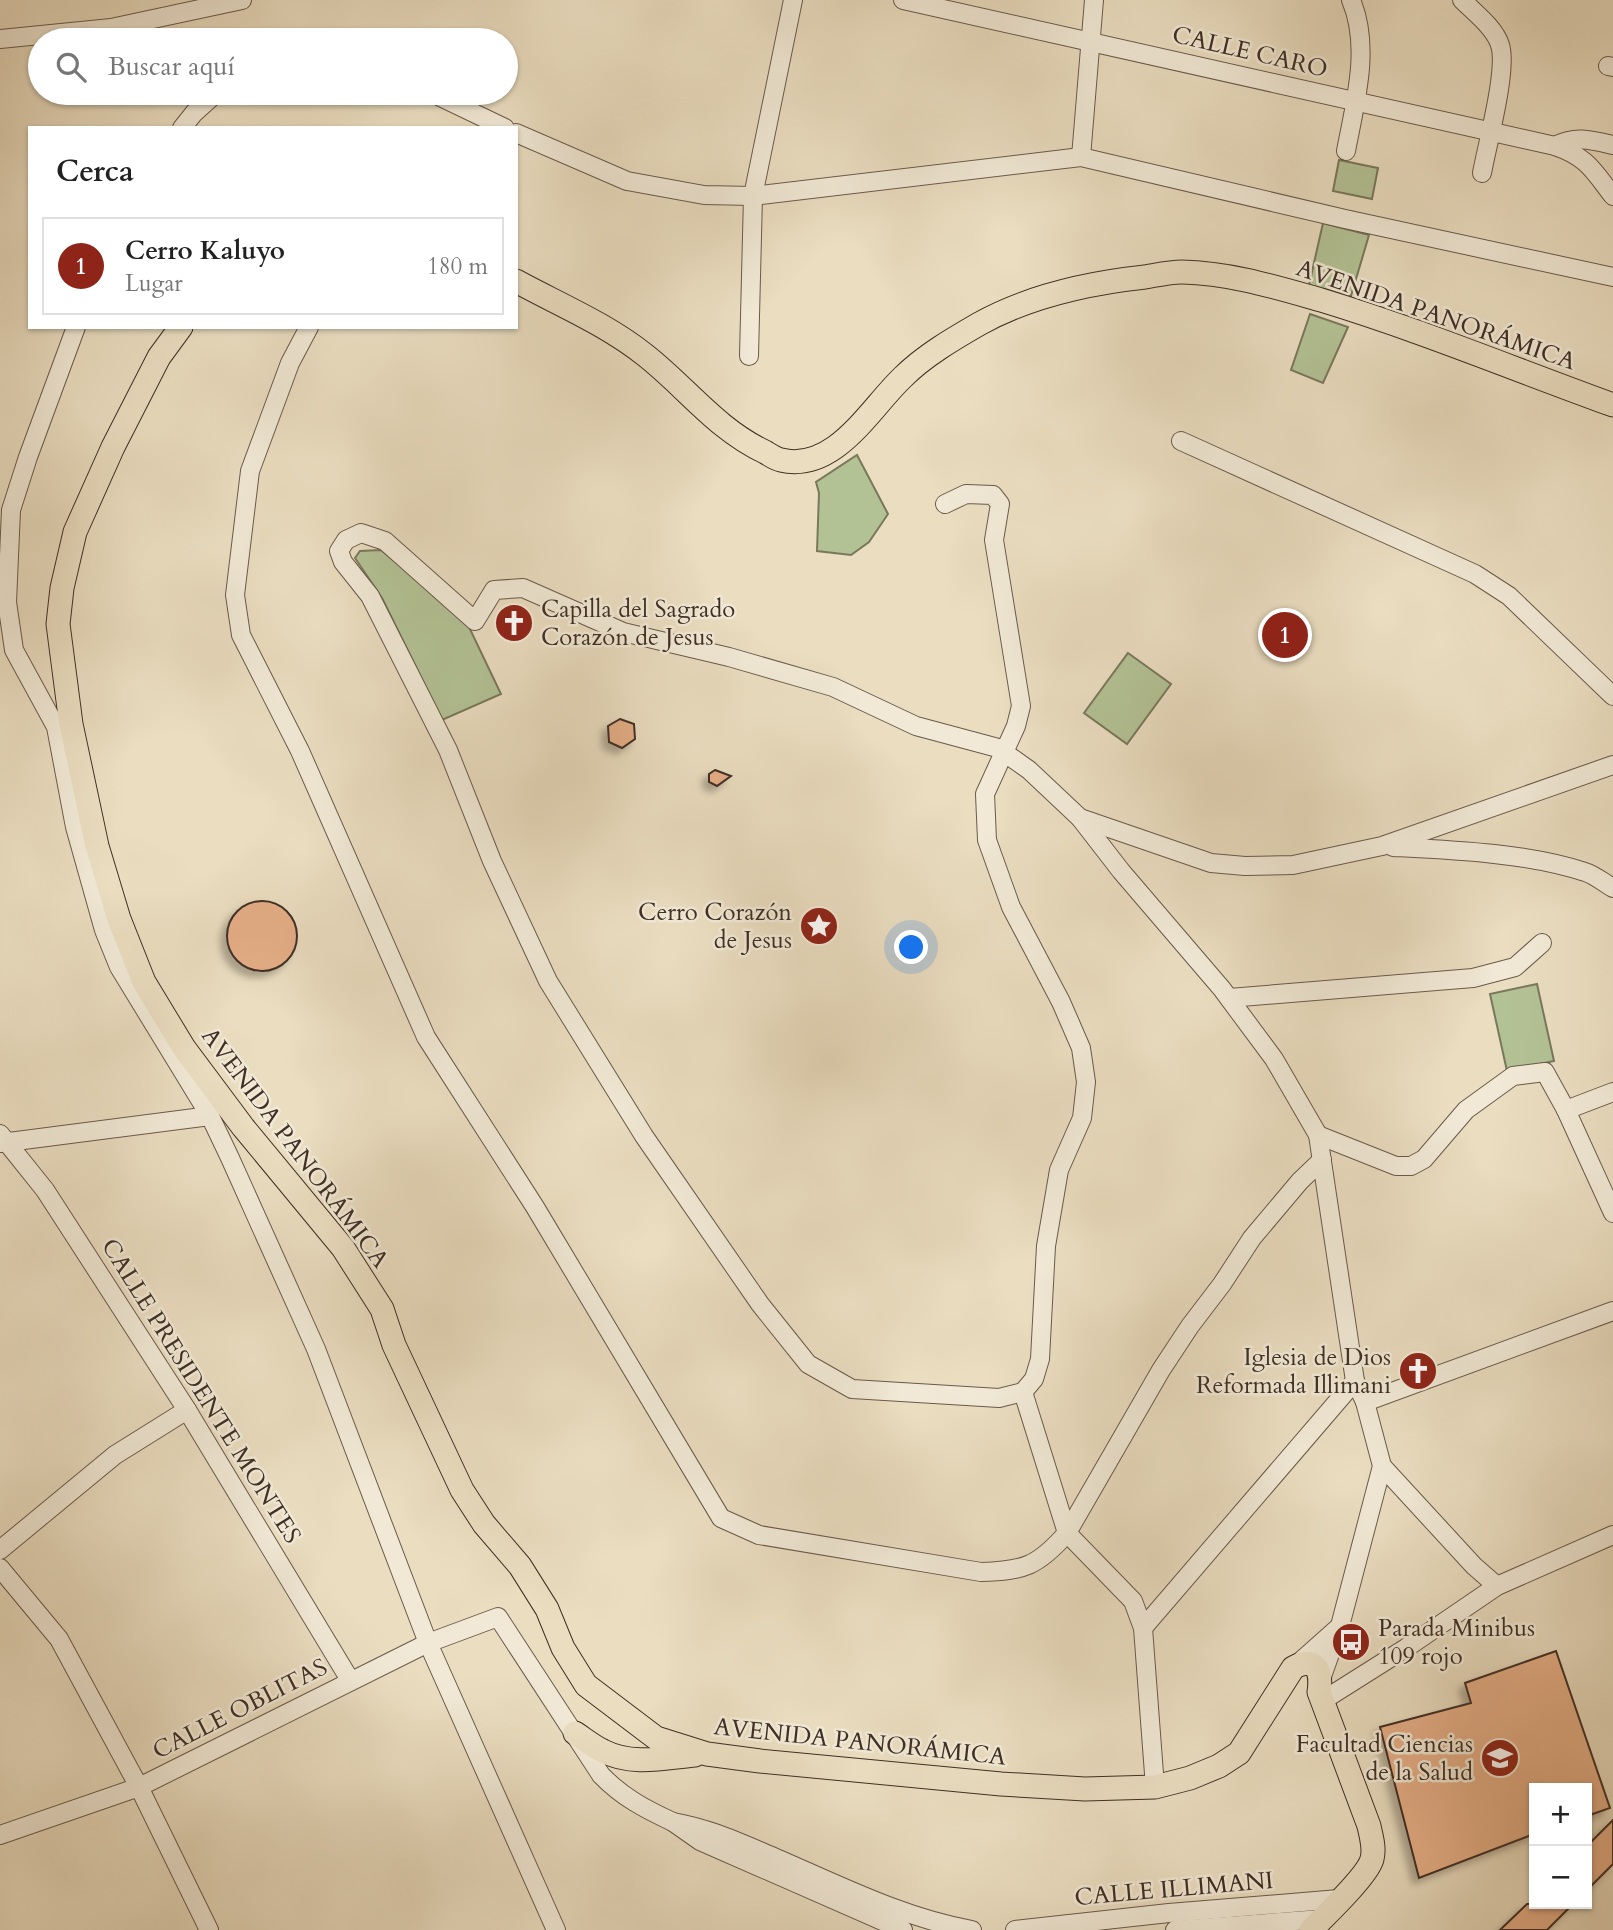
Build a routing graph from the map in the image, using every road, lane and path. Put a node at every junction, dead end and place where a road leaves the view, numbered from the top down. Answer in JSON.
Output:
{"nodes":[{"id":1,"x":242,"y":0,"type":"edge"},
{"id":2,"x":793,"y":0,"type":"edge"},
{"id":3,"x":903,"y":0,"type":"edge"},
{"id":4,"x":1094,"y":0,"type":"edge"},
{"id":5,"x":1351,"y":0,"type":"edge"},
{"id":6,"x":1462,"y":0,"type":"edge"},
{"id":7,"x":116,"y":28,"type":"edge"},
{"id":8,"x":28,"y":36,"type":"edge"},
{"id":9,"x":0,"y":39,"type":"edge"},
{"id":10,"x":1090,"y":41,"type":"junction"},
{"id":11,"x":1355,"y":101,"type":"junction"},
{"id":12,"x":203,"y":105,"type":"edge"},
{"id":13,"x":457,"y":105,"type":"edge"},
{"id":14,"x":184,"y":126,"type":"edge"},
{"id":15,"x":501,"y":126,"type":"edge"},
{"id":16,"x":1490,"y":132,"type":"junction"},
{"id":17,"x":518,"y":134,"type":"edge"},
{"id":18,"x":1613,"y":145,"type":"edge"},
{"id":19,"x":1555,"y":146,"type":"junction"},
{"id":20,"x":1346,"y":151,"type":"dead end"},
{"id":21,"x":1082,"y":158,"type":"junction"},
{"id":22,"x":1482,"y":173,"type":"dead end"},
{"id":23,"x":753,"y":196,"type":"junction"},
{"id":24,"x":1613,"y":196,"type":"edge"},
{"id":25,"x":1613,"y":277,"type":"edge"},
{"id":26,"x":518,"y":282,"type":"edge"},
{"id":27,"x":75,"y":329,"type":"edge"},
{"id":28,"x":180,"y":329,"type":"edge"},
{"id":29,"x":308,"y":329,"type":"edge"},
{"id":30,"x":749,"y":356,"type":"dead end"},
{"id":31,"x":1613,"y":405,"type":"edge"},
{"id":32,"x":1181,"y":441,"type":"dead end"},
{"id":33,"x":945,"y":504,"type":"dead end"},
{"id":34,"x":1613,"y":696,"type":"edge"},
{"id":35,"x":63,"y":726,"type":"junction"},
{"id":36,"x":1004,"y":752,"type":"junction"},
{"id":37,"x":1613,"y":765,"type":"edge"},
{"id":38,"x":1080,"y":818,"type":"junction"},
{"id":39,"x":1382,"y":846,"type":"junction"},
{"id":40,"x":1613,"y":888,"type":"edge"},
{"id":41,"x":1542,"y":943,"type":"dead end"},
{"id":42,"x":137,"y":985,"type":"junction"},
{"id":43,"x":1229,"y":998,"type":"junction"},
{"id":44,"x":1613,"y":1093,"type":"edge"},
{"id":45,"x":1566,"y":1110,"type":"junction"},
{"id":46,"x":209,"y":1116,"type":"junction"},
{"id":47,"x":1318,"y":1135,"type":"junction"},
{"id":48,"x":1,"y":1140,"type":"edge"},
{"id":49,"x":1322,"y":1160,"type":"junction"},
{"id":50,"x":1613,"y":1213,"type":"edge"},
{"id":51,"x":1613,"y":1311,"type":"edge"},
{"id":52,"x":1355,"y":1381,"type":"junction"},
{"id":53,"x":1023,"y":1392,"type":"junction"},
{"id":54,"x":1366,"y":1402,"type":"junction"},
{"id":55,"x":187,"y":1410,"type":"junction"},
{"id":56,"x":1382,"y":1466,"type":"junction"},
{"id":57,"x":1067,"y":1533,"type":"junction"},
{"id":58,"x":1613,"y":1535,"type":"edge"},
{"id":59,"x":0,"y":1550,"type":"edge"},
{"id":60,"x":0,"y":1568,"type":"edge"},
{"id":61,"x":1497,"y":1586,"type":"junction"},
{"id":62,"x":1340,"y":1626,"type":"junction"},
{"id":63,"x":1143,"y":1628,"type":"junction"},
{"id":64,"x":428,"y":1643,"type":"junction"},
{"id":65,"x":1293,"y":1668,"type":"junction"},
{"id":66,"x":351,"y":1680,"type":"junction"},
{"id":67,"x":1321,"y":1690,"type":"junction"},
{"id":68,"x":575,"y":1733,"type":"junction"},
{"id":69,"x":657,"y":1749,"type":"junction"},
{"id":70,"x":139,"y":1787,"type":"junction"},
{"id":71,"x":1155,"y":1787,"type":"junction"},
{"id":72,"x":673,"y":1822,"type":"junction"},
{"id":73,"x":0,"y":1835,"type":"edge"},
{"id":74,"x":1339,"y":1899,"type":"junction"},
{"id":75,"x":1172,"y":1924,"type":"edge"},
{"id":76,"x":1316,"y":1925,"type":"edge"},
{"id":77,"x":209,"y":1930,"type":"edge"},
{"id":78,"x":556,"y":1930,"type":"edge"},
{"id":79,"x":903,"y":1930,"type":"edge"},
{"id":80,"x":972,"y":1930,"type":"edge"},
{"id":81,"x":1015,"y":1930,"type":"edge"}],
"edges":[{"from":1,"to":7,"type":"street"},
{"from":2,"to":23,"type":"street"},
{"from":3,"to":10,"type":"street","name":"CALLE CARO"},
{"from":4,"to":10,"type":"street"},
{"from":5,"to":11,"type":"street"},
{"from":6,"to":16,"type":"street"},
{"from":8,"to":9,"type":"street"},
{"from":10,"to":11,"type":"street","name":"CALLE CARO"},
{"from":10,"to":21,"type":"street"},
{"from":11,"to":16,"type":"street","name":"CALLE CARO"},
{"from":11,"to":20,"type":"street"},
{"from":12,"to":14,"type":"street"},
{"from":13,"to":15,"type":"street"},
{"from":16,"to":19,"type":"street","name":"CALLE CARO"},
{"from":16,"to":22,"type":"street"},
{"from":17,"to":23,"type":"street"},
{"from":18,"to":19,"type":"street"},
{"from":19,"to":24,"type":"street","name":"CALLE CARO"},
{"from":21,"to":23,"type":"street"},
{"from":21,"to":25,"type":"street"},
{"from":23,"to":30,"type":"street"},
{"from":26,"to":31,"type":"main road","name":"AVENIDA PANORÁMICA"},
{"from":27,"to":35,"type":"street"},
{"from":28,"to":35,"type":"main road","name":"AVENIDA PANORÁMICA"},
{"from":29,"to":57,"type":"street"},
{"from":32,"to":34,"type":"street"},
{"from":33,"to":36,"type":"street"},
{"from":35,"to":42,"type":"main road","name":"AVENIDA PANORÁMICA"},
{"from":35,"to":42,"type":"street"},
{"from":36,"to":38,"type":"street"},
{"from":36,"to":53,"type":"street"},
{"from":36,"to":53,"type":"street"},
{"from":37,"to":39,"type":"street"},
{"from":38,"to":39,"type":"street"},
{"from":38,"to":43,"type":"street"},
{"from":39,"to":40,"type":"street"},
{"from":41,"to":43,"type":"street"},
{"from":42,"to":46,"type":"street"},
{"from":42,"to":69,"type":"main road","name":"AVENIDA PANORÁMICA"},
{"from":43,"to":47,"type":"street"},
{"from":44,"to":45,"type":"street"},
{"from":45,"to":47,"type":"street"},
{"from":45,"to":50,"type":"street"},
{"from":46,"to":48,"type":"street"},
{"from":46,"to":64,"type":"street"},
{"from":47,"to":49,"type":"street"},
{"from":48,"to":55,"type":"street","name":"CALLE PRESIDENTE MONTES"},
{"from":49,"to":52,"type":"street"},
{"from":49,"to":57,"type":"street"},
{"from":51,"to":54,"type":"street"},
{"from":52,"to":54,"type":"street"},
{"from":52,"to":63,"type":"street"},
{"from":53,"to":57,"type":"street"},
{"from":54,"to":56,"type":"street"},
{"from":55,"to":59,"type":"street"},
{"from":55,"to":66,"type":"street","name":"CALLE PRESIDENTE MONTES"},
{"from":56,"to":61,"type":"street"},
{"from":56,"to":62,"type":"street"},
{"from":57,"to":63,"type":"street"},
{"from":58,"to":61,"type":"street"},
{"from":60,"to":70,"type":"street"},
{"from":61,"to":67,"type":"street"},
{"from":62,"to":65,"type":"street"},
{"from":62,"to":67,"type":"street"},
{"from":63,"to":71,"type":"street"},
{"from":64,"to":66,"type":"street","name":"CALLE OBLITAS"},
{"from":64,"to":68,"type":"street","name":"CALLE OBLITAS"},
{"from":64,"to":78,"type":"street"},
{"from":65,"to":67,"type":"main road"},
{"from":65,"to":71,"type":"main road","name":"AVENIDA PANORÁMICA"},
{"from":66,"to":70,"type":"street","name":"CALLE OBLITAS"},
{"from":67,"to":74,"type":"main road"},
{"from":68,"to":69,"type":"main road","name":"AVENIDA PANORÁMICA"},
{"from":68,"to":72,"type":"street"},
{"from":69,"to":71,"type":"main road","name":"AVENIDA PANORÁMICA"},
{"from":70,"to":73,"type":"street","name":"CALLE OBLITAS"},
{"from":70,"to":77,"type":"street"},
{"from":72,"to":79,"type":"street"},
{"from":72,"to":80,"type":"street"},
{"from":74,"to":75,"type":"street","name":"CALLE ILLIMANI"},
{"from":74,"to":76,"type":"main road"},
{"from":75,"to":76,"type":"street","name":"CALLE ILLIMANI"},
{"from":75,"to":81,"type":"street","name":"CALLE ILLIMANI"}]}
